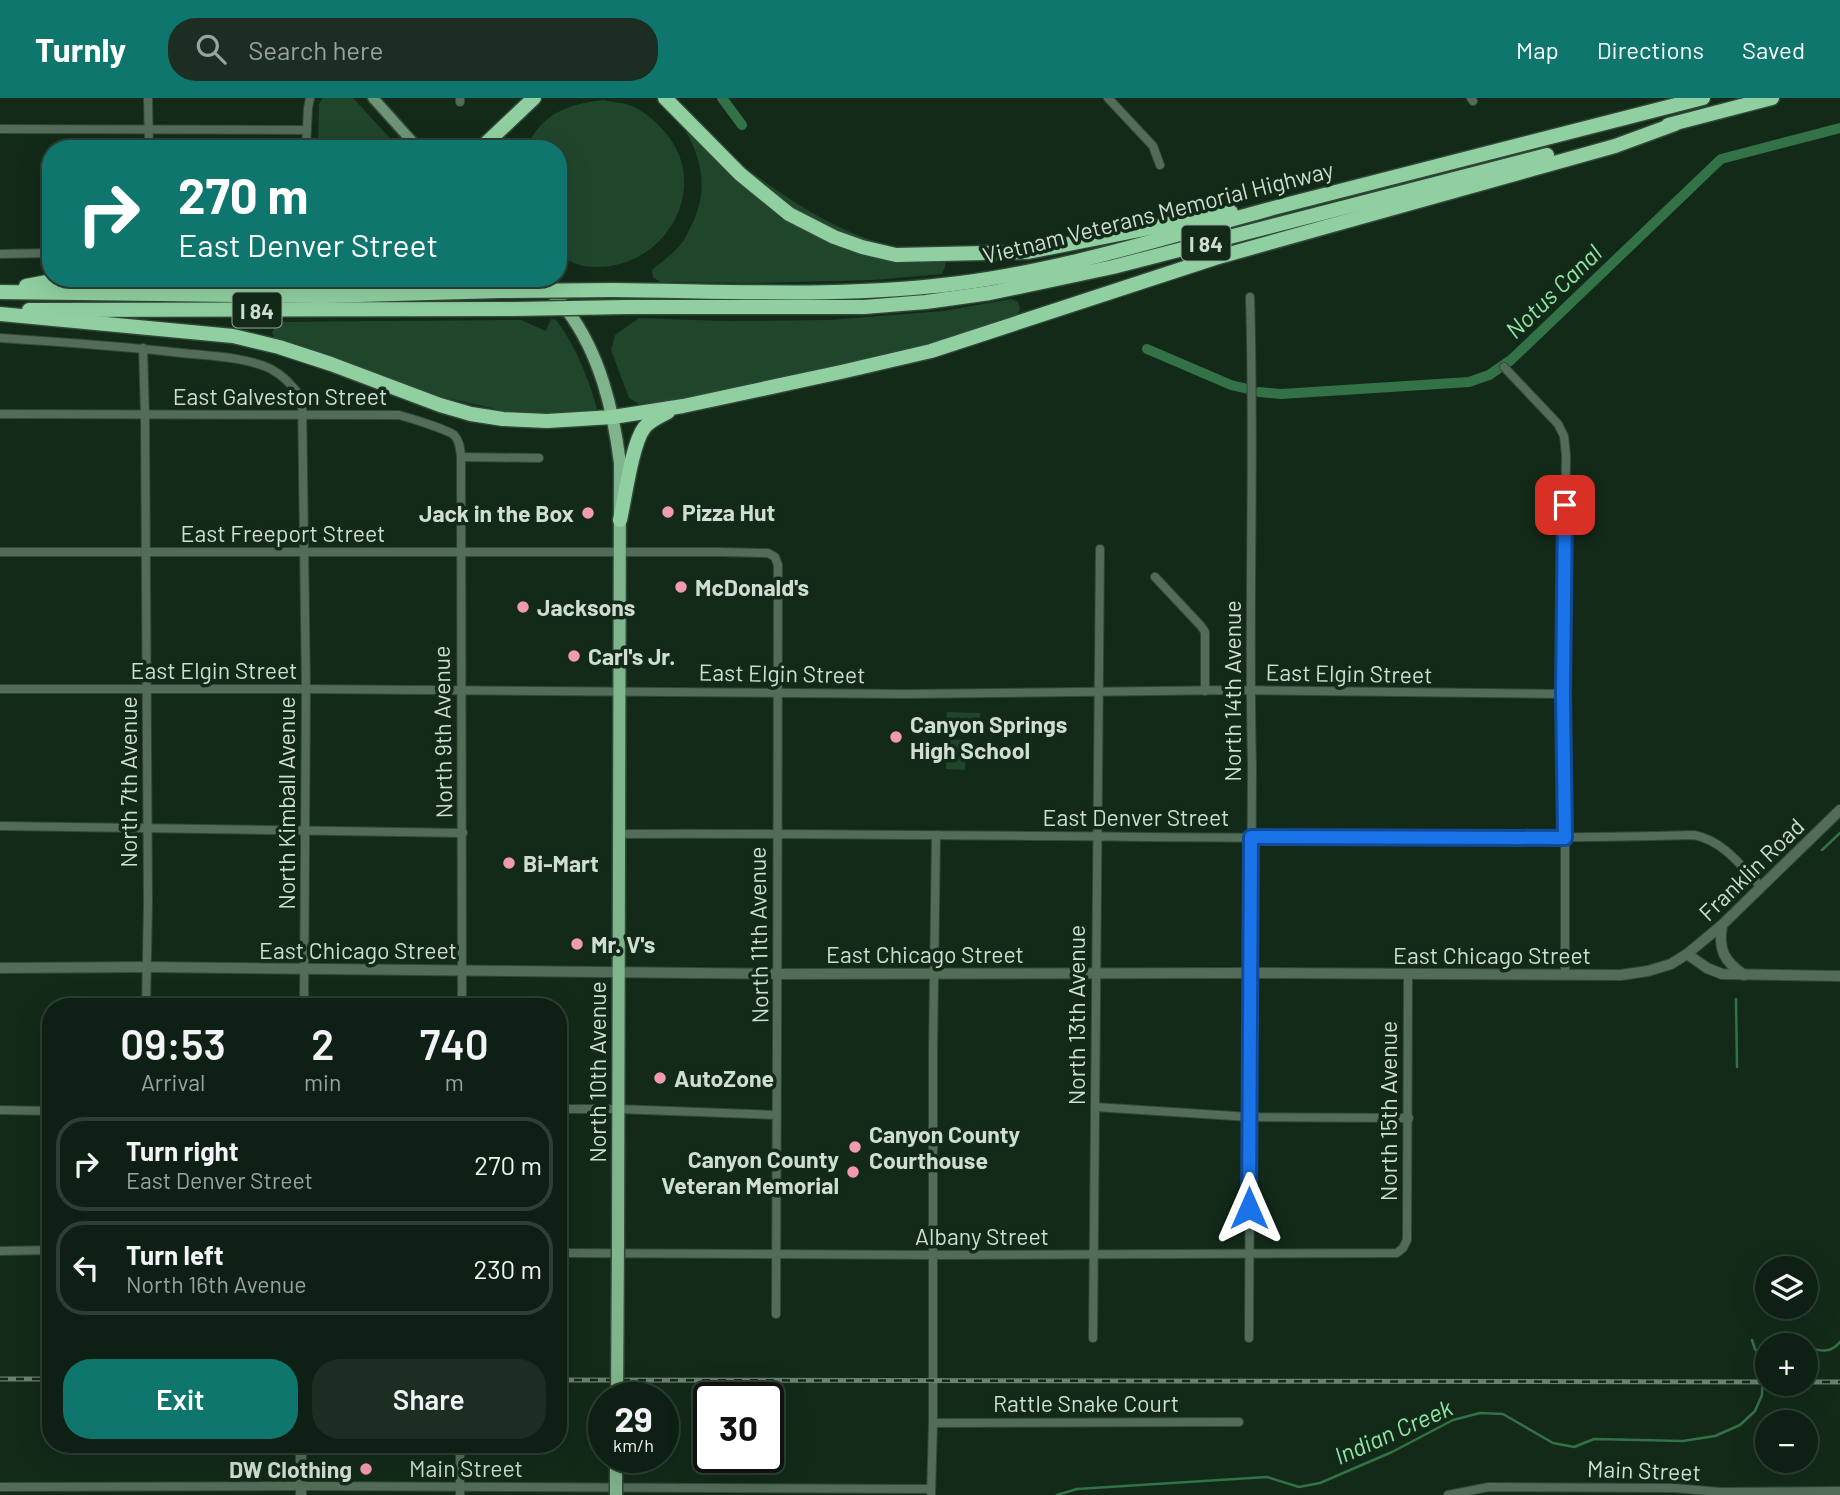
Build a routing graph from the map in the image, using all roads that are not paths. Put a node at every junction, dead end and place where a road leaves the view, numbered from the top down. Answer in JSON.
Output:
{"nodes":[{"id":1,"x":148,"y":98,"type":"edge"},
{"id":2,"x":310,"y":98,"type":"edge"},
{"id":3,"x":373,"y":98,"type":"edge"},
{"id":4,"x":534,"y":98,"type":"edge"},
{"id":5,"x":665,"y":98,"type":"edge"},
{"id":6,"x":1108,"y":98,"type":"edge"},
{"id":7,"x":1703,"y":98,"type":"edge"},
{"id":8,"x":1772,"y":98,"type":"edge"},
{"id":9,"x":1675,"y":124,"type":"junction"},
{"id":10,"x":0,"y":129,"type":"edge"},
{"id":11,"x":148,"y":129,"type":"junction"},
{"id":12,"x":307,"y":130,"type":"junction"},
{"id":13,"x":149,"y":140,"type":"edge"},
{"id":14,"x":306,"y":140,"type":"edge"},
{"id":15,"x":411,"y":140,"type":"edge"},
{"id":16,"x":490,"y":140,"type":"edge"},
{"id":17,"x":1160,"y":165,"type":"dead end"},
{"id":18,"x":1278,"y":207,"type":"junction"},
{"id":19,"x":42,"y":253,"type":"edge"},
{"id":20,"x":0,"y":254,"type":"edge"},
{"id":21,"x":42,"y":283,"type":"edge"},
{"id":22,"x":546,"y":287,"type":"edge"},
{"id":23,"x":0,"y":292,"type":"edge"},
{"id":24,"x":1250,"y":297,"type":"dead end"},
{"id":25,"x":0,"y":312,"type":"edge"},
{"id":26,"x":0,"y":338,"type":"edge"},
{"id":27,"x":143,"y":348,"type":"junction"},
{"id":28,"x":1504,"y":367,"type":"dead end"},
{"id":29,"x":683,"y":406,"type":"junction"},
{"id":30,"x":0,"y":414,"type":"edge"},
{"id":31,"x":303,"y":415,"type":"junction"},
{"id":32,"x":145,"y":416,"type":"junction"},
{"id":33,"x":613,"y":417,"type":"junction"},
{"id":34,"x":461,"y":457,"type":"junction"},
{"id":35,"x":539,"y":458,"type":"dead end"},
{"id":36,"x":620,"y":520,"type":"junction"},
{"id":37,"x":1100,"y":549,"type":"dead end"},
{"id":38,"x":0,"y":552,"type":"edge"},
{"id":39,"x":145,"y":552,"type":"junction"},
{"id":40,"x":303,"y":552,"type":"junction"},
{"id":41,"x":460,"y":552,"type":"junction"},
{"id":42,"x":620,"y":552,"type":"junction"},
{"id":43,"x":775,"y":557,"type":"joint"},
{"id":44,"x":1155,"y":577,"type":"dead end"},
{"id":45,"x":0,"y":689,"type":"edge"},
{"id":46,"x":146,"y":689,"type":"junction"},
{"id":47,"x":306,"y":689,"type":"junction"},
{"id":48,"x":461,"y":690,"type":"junction"},
{"id":49,"x":619,"y":691,"type":"junction"},
{"id":50,"x":1205,"y":691,"type":"junction"},
{"id":51,"x":1250,"y":691,"type":"junction"},
{"id":52,"x":778,"y":692,"type":"junction"},
{"id":53,"x":1098,"y":692,"type":"junction"},
{"id":54,"x":1563,"y":694,"type":"junction"},
{"id":55,"x":1840,"y":810,"type":"edge"},
{"id":56,"x":0,"y":826,"type":"edge"},
{"id":57,"x":146,"y":827,"type":"junction"},
{"id":58,"x":305,"y":831,"type":"junction"},
{"id":59,"x":463,"y":833,"type":"junction"},
{"id":60,"x":776,"y":833,"type":"junction"},
{"id":61,"x":619,"y":834,"type":"junction"},
{"id":62,"x":936,"y":835,"type":"junction"},
{"id":63,"x":1097,"y":836,"type":"junction"},
{"id":64,"x":1251,"y":837,"type":"junction"},
{"id":65,"x":1565,"y":838,"type":"junction"},
{"id":66,"x":1761,"y":887,"type":"junction"},
{"id":67,"x":1722,"y":926,"type":"junction"},
{"id":68,"x":1687,"y":954,"type":"junction"},
{"id":69,"x":147,"y":967,"type":"junction"},
{"id":70,"x":0,"y":968,"type":"edge"},
{"id":71,"x":304,"y":969,"type":"junction"},
{"id":72,"x":462,"y":970,"type":"junction"},
{"id":73,"x":618,"y":973,"type":"junction"},
{"id":74,"x":934,"y":973,"type":"junction"},
{"id":75,"x":1096,"y":973,"type":"junction"},
{"id":76,"x":1250,"y":973,"type":"junction"},
{"id":77,"x":777,"y":974,"type":"junction"},
{"id":78,"x":1408,"y":974,"type":"junction"},
{"id":79,"x":1565,"y":975,"type":"junction"},
{"id":80,"x":1745,"y":975,"type":"junction"},
{"id":81,"x":1840,"y":975,"type":"edge"},
{"id":82,"x":146,"y":998,"type":"edge"},
{"id":83,"x":304,"y":998,"type":"edge"},
{"id":84,"x":462,"y":998,"type":"edge"},
{"id":85,"x":1095,"y":1107,"type":"junction"},
{"id":86,"x":567,"y":1109,"type":"edge"},
{"id":87,"x":618,"y":1109,"type":"junction"},
{"id":88,"x":0,"y":1111,"type":"edge"},
{"id":89,"x":42,"y":1111,"type":"edge"},
{"id":90,"x":776,"y":1115,"type":"junction"},
{"id":91,"x":1250,"y":1117,"type":"junction"},
{"id":92,"x":1409,"y":1118,"type":"junction"},
{"id":93,"x":1403,"y":1248,"type":"joint"},
{"id":94,"x":42,"y":1250,"type":"edge"},
{"id":95,"x":0,"y":1251,"type":"edge"},
{"id":96,"x":567,"y":1253,"type":"edge"},
{"id":97,"x":777,"y":1254,"type":"junction"},
{"id":98,"x":1250,"y":1254,"type":"junction"},
{"id":99,"x":933,"y":1255,"type":"junction"},
{"id":100,"x":1094,"y":1255,"type":"junction"},
{"id":101,"x":776,"y":1314,"type":"dead end"},
{"id":102,"x":1093,"y":1338,"type":"dead end"},
{"id":103,"x":1249,"y":1338,"type":"dead end"},
{"id":104,"x":617,"y":1382,"type":"edge"},
{"id":105,"x":1239,"y":1422,"type":"dead end"},
{"id":106,"x":933,"y":1423,"type":"junction"},
{"id":107,"x":301,"y":1453,"type":"edge"},
{"id":108,"x":460,"y":1453,"type":"edge"},
{"id":109,"x":617,"y":1473,"type":"edge"},
{"id":110,"x":0,"y":1487,"type":"edge"},
{"id":111,"x":301,"y":1491,"type":"edge"},
{"id":112,"x":460,"y":1491,"type":"edge"},
{"id":113,"x":776,"y":1491,"type":"edge"},
{"id":114,"x":1568,"y":1491,"type":"edge"},
{"id":115,"x":1840,"y":1491,"type":"edge"},
{"id":116,"x":143,"y":1492,"type":"edge"},
{"id":117,"x":931,"y":1492,"type":"edge"},
{"id":118,"x":1720,"y":1494,"type":"edge"},
{"id":119,"x":616,"y":1495,"type":"edge"},
{"id":120,"x":1448,"y":1495,"type":"edge"}],
"edges":[{"from":1,"to":11,"type":"street"},
{"from":2,"to":12,"type":"street"},
{"from":3,"to":15,"type":"main road"},
{"from":4,"to":16,"type":"highway"},
{"from":5,"to":18,"type":"highway"},
{"from":6,"to":17,"type":"street"},
{"from":7,"to":18,"type":"highway","name":"Vietnam Veterans Memorial Highway","number":"I 84"},
{"from":8,"to":9,"type":"highway","name":"Vietnam Veterans Memorial Highway","number":"I 84"},
{"from":9,"to":25,"type":"highway","name":"Vietnam Veterans Memorial Highway","number":"I 84","bridge":true},
{"from":9,"to":29,"type":"highway"},
{"from":10,"to":11,"type":"street"},
{"from":11,"to":12,"type":"street"},
{"from":11,"to":13,"type":"street"},
{"from":12,"to":14,"type":"street"},
{"from":18,"to":23,"type":"highway","name":"Vietnam Veterans Memorial Highway","number":"I 84","bridge":true},
{"from":19,"to":20,"type":"street"},
{"from":21,"to":23,"type":"highway"},
{"from":22,"to":33,"type":"main road","name":"North 10th Avenue"},
{"from":24,"to":51,"type":"street","name":"North 14th Avenue"},
{"from":25,"to":33,"type":"highway"},
{"from":26,"to":27,"type":"street"},
{"from":27,"to":31,"type":"street","name":"North Kimball Avenue"},
{"from":27,"to":32,"type":"street","name":"North 7th Avenue"},
{"from":28,"to":54,"type":"street"},
{"from":29,"to":33,"type":"highway"},
{"from":29,"to":36,"type":"highway"},
{"from":30,"to":32,"type":"street","name":"East Galveston Street"},
{"from":31,"to":32,"type":"street","name":"East Galveston Street"},
{"from":31,"to":34,"type":"street","name":"East Galveston Street"},
{"from":31,"to":40,"type":"street","name":"North Kimball Avenue"},
{"from":32,"to":39,"type":"street","name":"North 7th Avenue"},
{"from":33,"to":36,"type":"main road","name":"North 10th Avenue"},
{"from":34,"to":35,"type":"street"},
{"from":34,"to":41,"type":"street","name":"North 9th Avenue"},
{"from":36,"to":42,"type":"main road","name":"North 10th Avenue"},
{"from":37,"to":53,"type":"street","name":"North 13th Avenue"},
{"from":38,"to":39,"type":"street","name":"East Freeport Street"},
{"from":39,"to":40,"type":"street","name":"East Freeport Street"},
{"from":39,"to":46,"type":"street","name":"North 7th Avenue"},
{"from":40,"to":41,"type":"street","name":"East Freeport Street"},
{"from":40,"to":47,"type":"street","name":"North Kimball Avenue"},
{"from":41,"to":42,"type":"street","name":"East Freeport Street"},
{"from":41,"to":48,"type":"street","name":"North 9th Avenue"},
{"from":42,"to":43,"type":"street","name":"East Freeport Street"},
{"from":42,"to":49,"type":"main road","name":"North 10th Avenue"},
{"from":43,"to":52,"type":"street","name":"North 11th Avenue"},
{"from":44,"to":50,"type":"street"},
{"from":45,"to":46,"type":"street","name":"East Elgin Street"},
{"from":46,"to":47,"type":"street","name":"East Elgin Street"},
{"from":46,"to":57,"type":"street","name":"North 7th Avenue"},
{"from":47,"to":48,"type":"street","name":"East Elgin Street"},
{"from":47,"to":58,"type":"street","name":"North Kimball Avenue"},
{"from":48,"to":49,"type":"street","name":"East Elgin Street"},
{"from":48,"to":59,"type":"street","name":"North 9th Avenue"},
{"from":49,"to":52,"type":"street","name":"East Elgin Street"},
{"from":49,"to":61,"type":"main road","name":"North 10th Avenue"},
{"from":50,"to":51,"type":"street","name":"East Elgin Street"},
{"from":50,"to":53,"type":"street","name":"East Elgin Street"},
{"from":51,"to":54,"type":"street","name":"East Elgin Street"},
{"from":51,"to":64,"type":"street","name":"North 14th Avenue"},
{"from":52,"to":53,"type":"street","name":"East Elgin Street"},
{"from":52,"to":60,"type":"street","name":"North 11th Avenue"},
{"from":53,"to":63,"type":"street","name":"North 13th Avenue"},
{"from":54,"to":65,"type":"street"},
{"from":55,"to":66,"type":"street","name":"Franklin Road"},
{"from":56,"to":57,"type":"street"},
{"from":57,"to":58,"type":"street"},
{"from":57,"to":69,"type":"street","name":"North 7th Avenue"},
{"from":58,"to":59,"type":"street"},
{"from":58,"to":71,"type":"street","name":"North Kimball Avenue"},
{"from":59,"to":72,"type":"street","name":"North 9th Avenue"},
{"from":60,"to":61,"type":"street","name":"East Denver Street"},
{"from":60,"to":62,"type":"street","name":"East Denver Street"},
{"from":60,"to":77,"type":"street","name":"North 11th Avenue"},
{"from":61,"to":73,"type":"main road","name":"North 10th Avenue"},
{"from":62,"to":63,"type":"street","name":"East Denver Street"},
{"from":62,"to":74,"type":"street"},
{"from":63,"to":64,"type":"street","name":"East Denver Street"},
{"from":63,"to":75,"type":"street","name":"North 13th Avenue"},
{"from":64,"to":65,"type":"street","name":"East Denver Street"},
{"from":64,"to":76,"type":"street","name":"North 14th Avenue"},
{"from":65,"to":66,"type":"street","name":"East Denver Street"},
{"from":65,"to":79,"type":"street"},
{"from":66,"to":67,"type":"street","name":"Franklin Road"},
{"from":67,"to":68,"type":"street","name":"Franklin Road"},
{"from":67,"to":80,"type":"street"},
{"from":68,"to":79,"type":"street","name":"East Chicago Street"},
{"from":68,"to":80,"type":"street"},
{"from":69,"to":70,"type":"street","name":"East Chicago Street"},
{"from":69,"to":71,"type":"street","name":"East Chicago Street"},
{"from":69,"to":82,"type":"street","name":"North 7th Avenue"},
{"from":71,"to":72,"type":"street","name":"East Chicago Street"},
{"from":71,"to":83,"type":"street","name":"North Kimball Avenue"},
{"from":72,"to":73,"type":"street","name":"East Chicago Street"},
{"from":72,"to":84,"type":"street","name":"North 9th Avenue"},
{"from":73,"to":77,"type":"street","name":"East Chicago Street"},
{"from":73,"to":87,"type":"main road","name":"North 10th Avenue"},
{"from":74,"to":75,"type":"street","name":"East Chicago Street"},
{"from":74,"to":77,"type":"street","name":"East Chicago Street"},
{"from":74,"to":99,"type":"street"},
{"from":75,"to":76,"type":"street","name":"East Chicago Street"},
{"from":75,"to":85,"type":"street","name":"North 13th Avenue"},
{"from":76,"to":78,"type":"street","name":"East Chicago Street"},
{"from":76,"to":91,"type":"street","name":"North 14th Avenue"},
{"from":77,"to":90,"type":"street","name":"North 11th Avenue"},
{"from":78,"to":79,"type":"street","name":"East Chicago Street"},
{"from":78,"to":92,"type":"street","name":"North 15th Avenue"},
{"from":80,"to":81,"type":"street"},
{"from":85,"to":91,"type":"street"},
{"from":85,"to":100,"type":"street","name":"North 13th Avenue"},
{"from":86,"to":87,"type":"street"},
{"from":87,"to":90,"type":"street"},
{"from":87,"to":104,"type":"main road","name":"North 10th Avenue","bridge":true},
{"from":88,"to":89,"type":"street"},
{"from":90,"to":97,"type":"street","name":"North 11th Avenue"},
{"from":91,"to":92,"type":"street"},
{"from":91,"to":98,"type":"street","name":"North 14th Avenue"},
{"from":92,"to":93,"type":"street","name":"North 15th Avenue"},
{"from":93,"to":98,"type":"street","name":"Albany Street"},
{"from":94,"to":95,"type":"street"},
{"from":96,"to":97,"type":"street","name":"Albany Street"},
{"from":97,"to":99,"type":"street","name":"Albany Street"},
{"from":97,"to":101,"type":"street","name":"North 11th Avenue"},
{"from":98,"to":100,"type":"street","name":"Albany Street"},
{"from":98,"to":103,"type":"street","name":"North 14th Avenue"},
{"from":99,"to":100,"type":"street","name":"Albany Street"},
{"from":99,"to":106,"type":"street"},
{"from":100,"to":102,"type":"street","name":"North 13th Avenue"},
{"from":105,"to":106,"type":"street","name":"Rattle Snake Court"},
{"from":106,"to":117,"type":"street"},
{"from":107,"to":111,"type":"street"},
{"from":108,"to":112,"type":"street"},
{"from":109,"to":119,"type":"main road","bridge":true},
{"from":110,"to":116,"type":"street","name":"Main Street"},
{"from":111,"to":112,"type":"street","name":"Main Street"},
{"from":111,"to":116,"type":"street","name":"Main Street"},
{"from":112,"to":113,"type":"street","name":"Main Street"},
{"from":113,"to":117,"type":"street","name":"Main Street"},
{"from":114,"to":118,"type":"street","name":"Main Street"},
{"from":114,"to":120,"type":"street","name":"Main Street"},
{"from":115,"to":118,"type":"street","name":"Main Street"}]}
